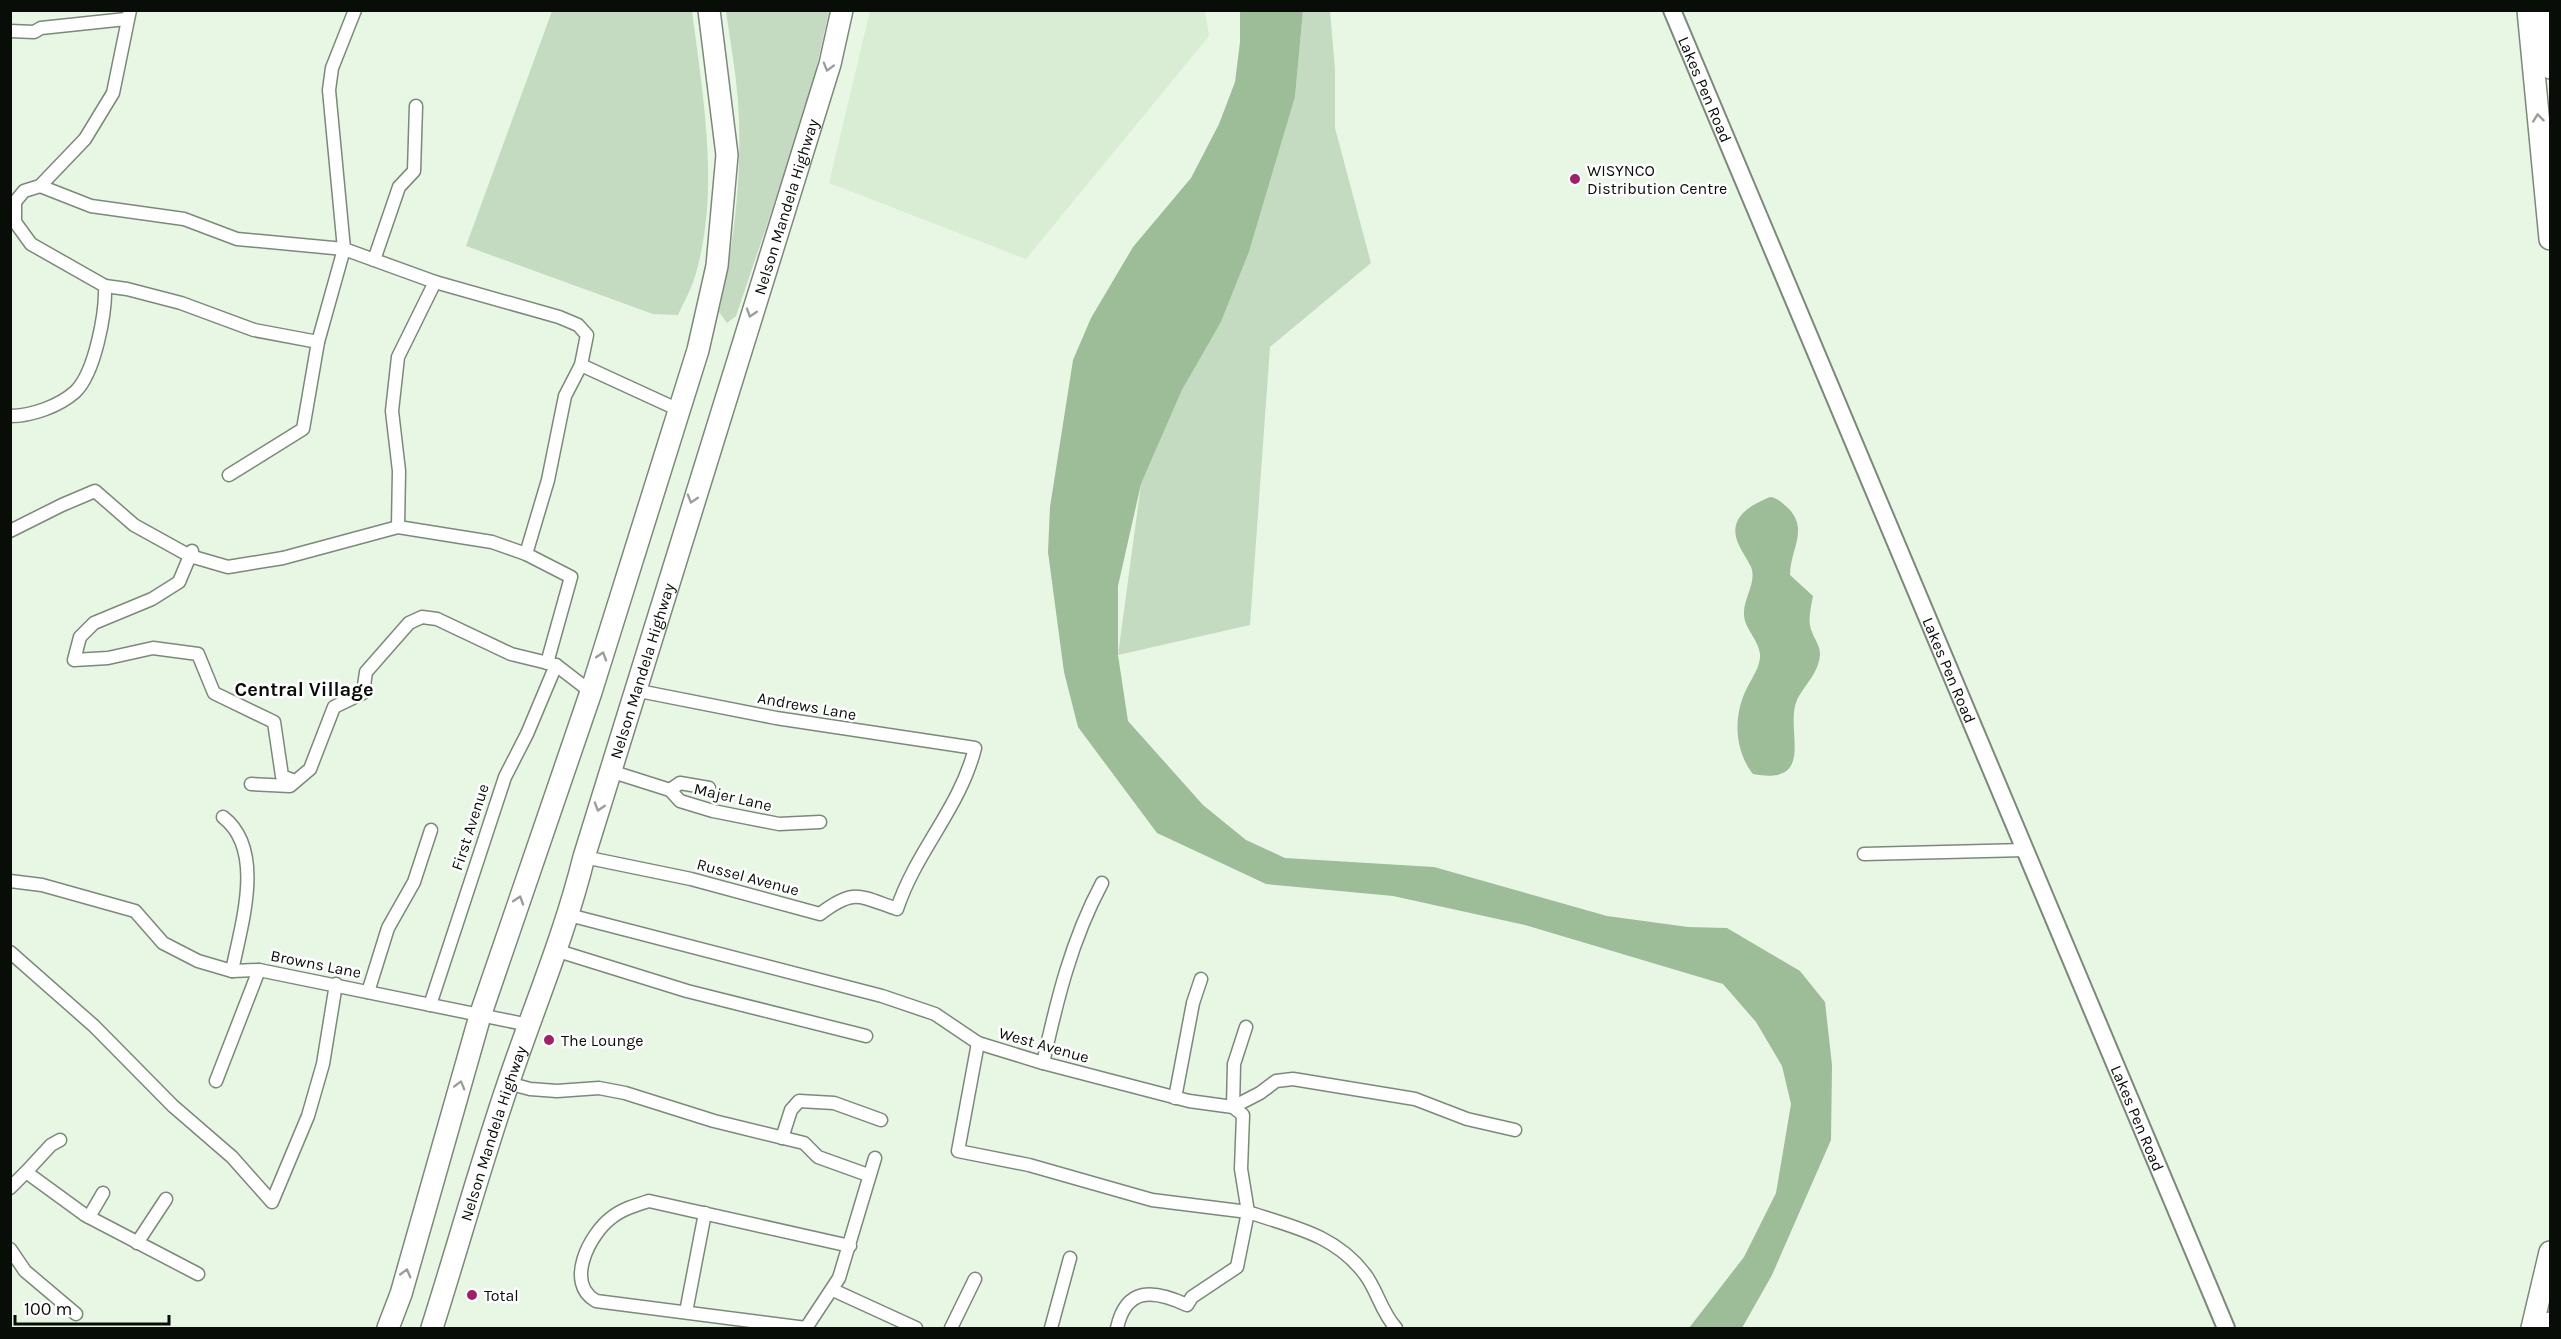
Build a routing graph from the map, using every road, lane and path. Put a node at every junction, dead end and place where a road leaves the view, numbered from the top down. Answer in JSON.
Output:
{"nodes":[{"id":1,"x":355,"y":10,"type":"edge"},
{"id":2,"x":709,"y":10,"type":"edge"},
{"id":3,"x":842,"y":10,"type":"edge"},
{"id":4,"x":1672,"y":10,"type":"edge"},
{"id":5,"x":2528,"y":10,"type":"edge"},
{"id":6,"x":2545,"y":10,"type":"edge"},
{"id":7,"x":128,"y":15,"type":"edge"},
{"id":8,"x":10,"y":31,"type":"edge"},
{"id":9,"x":2550,"y":68,"type":"edge"},
{"id":10,"x":416,"y":106,"type":"dead end"},
{"id":11,"x":40,"y":186,"type":"junction"},
{"id":12,"x":13,"y":202,"type":"edge"},
{"id":13,"x":2550,"y":239,"type":"edge"},
{"id":14,"x":344,"y":249,"type":"junction"},
{"id":15,"x":374,"y":260,"type":"junction"},
{"id":16,"x":435,"y":282,"type":"junction"},
{"id":17,"x":105,"y":286,"type":"junction"},
{"id":18,"x":318,"y":342,"type":"junction"},
{"id":19,"x":581,"y":364,"type":"junction"},
{"id":20,"x":10,"y":417,"type":"edge"},
{"id":21,"x":674,"y":417,"type":"junction"},
{"id":22,"x":229,"y":476,"type":"dead end"},
{"id":23,"x":398,"y":527,"type":"junction"},
{"id":24,"x":10,"y":531,"type":"edge"},
{"id":25,"x":191,"y":554,"type":"junction"},
{"id":26,"x":526,"y":554,"type":"junction"},
{"id":27,"x":552,"y":664,"type":"junction"},
{"id":28,"x":634,"y":690,"type":"junction"},
{"id":29,"x":591,"y":692,"type":"junction"},
{"id":30,"x":610,"y":771,"type":"junction"},
{"id":31,"x":295,"y":781,"type":"junction"},
{"id":32,"x":251,"y":784,"type":"dead end"},
{"id":33,"x":709,"y":788,"type":"dead end"},
{"id":34,"x":669,"y":790,"type":"junction"},
{"id":35,"x":223,"y":817,"type":"dead end"},
{"id":36,"x":820,"y":822,"type":"dead end"},
{"id":37,"x":431,"y":830,"type":"dead end"},
{"id":38,"x":2025,"y":850,"type":"junction"},
{"id":39,"x":1864,"y":854,"type":"dead end"},
{"id":40,"x":584,"y":857,"type":"junction"},
{"id":41,"x":10,"y":881,"type":"edge"},
{"id":42,"x":1102,"y":883,"type":"dead end"},
{"id":43,"x":897,"y":909,"type":"joint"},
{"id":44,"x":569,"y":915,"type":"junction"},
{"id":45,"x":555,"y":950,"type":"junction"},
{"id":46,"x":10,"y":952,"type":"edge"},
{"id":47,"x":259,"y":970,"type":"junction"},
{"id":48,"x":232,"y":971,"type":"junction"},
{"id":49,"x":1201,"y":979,"type":"dead end"},
{"id":50,"x":336,"y":984,"type":"junction"},
{"id":51,"x":368,"y":992,"type":"junction"},
{"id":52,"x":430,"y":1005,"type":"junction"},
{"id":53,"x":480,"y":1016,"type":"junction"},
{"id":54,"x":529,"y":1025,"type":"junction"},
{"id":55,"x":1246,"y":1027,"type":"dead end"},
{"id":56,"x":866,"y":1036,"type":"dead end"},
{"id":57,"x":978,"y":1043,"type":"junction"},
{"id":58,"x":1042,"y":1064,"type":"junction"},
{"id":59,"x":216,"y":1081,"type":"dead end"},
{"id":60,"x":508,"y":1083,"type":"junction"},
{"id":61,"x":1175,"y":1098,"type":"junction"},
{"id":62,"x":1233,"y":1107,"type":"junction"},
{"id":63,"x":880,"y":1120,"type":"dead end"},
{"id":64,"x":1515,"y":1130,"type":"dead end"},
{"id":65,"x":782,"y":1138,"type":"junction"},
{"id":66,"x":60,"y":1140,"type":"dead end"},
{"id":67,"x":875,"y":1158,"type":"dead end"},
{"id":68,"x":26,"y":1172,"type":"junction"},
{"id":69,"x":868,"y":1175,"type":"junction"},
{"id":70,"x":10,"y":1188,"type":"edge"},
{"id":71,"x":103,"y":1193,"type":"dead end"},
{"id":72,"x":166,"y":1199,"type":"dead end"},
{"id":73,"x":1248,"y":1212,"type":"junction"},
{"id":74,"x":705,"y":1213,"type":"junction"},
{"id":75,"x":89,"y":1217,"type":"junction"},
{"id":76,"x":137,"y":1243,"type":"junction"},
{"id":77,"x":850,"y":1246,"type":"junction"},
{"id":78,"x":10,"y":1249,"type":"edge"},
{"id":79,"x":2550,"y":1252,"type":"edge"},
{"id":80,"x":1070,"y":1258,"type":"dead end"},
{"id":81,"x":198,"y":1274,"type":"dead end"},
{"id":82,"x":975,"y":1279,"type":"dead end"},
{"id":83,"x":833,"y":1290,"type":"junction"},
{"id":84,"x":686,"y":1312,"type":"junction"},
{"id":85,"x":76,"y":1314,"type":"dead end"},
{"id":86,"x":728,"y":1323,"type":"edge"},
{"id":87,"x":2550,"y":1323,"type":"edge"},
{"id":88,"x":806,"y":1328,"type":"edge"},
{"id":89,"x":388,"y":1329,"type":"edge"},
{"id":90,"x":432,"y":1329,"type":"edge"},
{"id":91,"x":916,"y":1329,"type":"edge"},
{"id":92,"x":951,"y":1329,"type":"edge"},
{"id":93,"x":1051,"y":1329,"type":"edge"},
{"id":94,"x":1117,"y":1329,"type":"edge"},
{"id":95,"x":1396,"y":1329,"type":"edge"},
{"id":96,"x":2226,"y":1329,"type":"edge"},
{"id":97,"x":2532,"y":1329,"type":"edge"},
{"id":98,"x":2549,"y":1329,"type":"edge"}],
"edges":[{"from":1,"to":14,"type":"street"},
{"from":2,"to":21,"type":"highway"},
{"from":3,"to":28,"type":"highway","name":"Nelson Mandela Highway","one_way":true},
{"from":4,"to":38,"type":"street","name":"Lakes Pen Road"},
{"from":13,"to":5,"type":"highway","one_way":true},
{"from":6,"to":9,"type":"highway"},
{"from":7,"to":8,"type":"street"},
{"from":7,"to":11,"type":"street"},
{"from":10,"to":15,"type":"street"},
{"from":11,"to":12,"type":"street"},
{"from":11,"to":14,"type":"street"},
{"from":12,"to":17,"type":"street"},
{"from":14,"to":15,"type":"street"},
{"from":14,"to":18,"type":"street"},
{"from":15,"to":16,"type":"street"},
{"from":16,"to":19,"type":"street"},
{"from":16,"to":23,"type":"street"},
{"from":17,"to":18,"type":"street"},
{"from":17,"to":20,"type":"street"},
{"from":18,"to":22,"type":"street"},
{"from":19,"to":21,"type":"street"},
{"from":19,"to":26,"type":"street"},
{"from":29,"to":21,"type":"highway","one_way":true},
{"from":23,"to":25,"type":"street"},
{"from":23,"to":26,"type":"street"},
{"from":24,"to":25,"type":"street"},
{"from":25,"to":31,"type":"street"},
{"from":26,"to":27,"type":"street","name":"First Avenue"},
{"from":27,"to":29,"type":"street"},
{"from":27,"to":31,"type":"street"},
{"from":27,"to":52,"type":"street","name":"First Avenue"},
{"from":28,"to":30,"type":"highway","name":"Nelson Mandela Highway"},
{"from":28,"to":43,"type":"street","name":"Andrews Lane"},
{"from":53,"to":29,"type":"highway","one_way":true},
{"from":30,"to":34,"type":"street","name":"Majer Lane"},
{"from":30,"to":40,"type":"highway","name":"Nelson Mandela Highway","one_way":true},
{"from":31,"to":32,"type":"street"},
{"from":33,"to":34,"type":"street"},
{"from":34,"to":36,"type":"street","name":"Majer Lane"},
{"from":35,"to":48,"type":"street"},
{"from":37,"to":51,"type":"street"},
{"from":38,"to":39,"type":"street"},
{"from":38,"to":96,"type":"street","name":"Lakes Pen Road"},
{"from":40,"to":43,"type":"street","name":"Russel Avenue"},
{"from":40,"to":44,"type":"highway","name":"Nelson Mandela Highway"},
{"from":41,"to":48,"type":"street","name":"Browns Lane"},
{"from":42,"to":58,"type":"street"},
{"from":44,"to":45,"type":"highway","name":"Nelson Mandela Highway"},
{"from":44,"to":57,"type":"street","name":"West Avenue"},
{"from":45,"to":54,"type":"highway","name":"Nelson Mandela Highway"},
{"from":45,"to":56,"type":"street"},
{"from":46,"to":50,"type":"street"},
{"from":47,"to":48,"type":"street","name":"Browns Lane"},
{"from":47,"to":50,"type":"street","name":"Browns Lane"},
{"from":47,"to":59,"type":"street"},
{"from":49,"to":61,"type":"street"},
{"from":50,"to":51,"type":"street","name":"Browns Lane"},
{"from":51,"to":52,"type":"street","name":"Browns Lane"},
{"from":52,"to":53,"type":"street","name":"Browns Lane"},
{"from":53,"to":54,"type":"street","name":"Browns Lane"},
{"from":89,"to":53,"type":"highway","one_way":true},
{"from":54,"to":60,"type":"highway","name":"Nelson Mandela Highway"},
{"from":55,"to":62,"type":"street"},
{"from":57,"to":58,"type":"street","name":"West Avenue"},
{"from":57,"to":73,"type":"street"},
{"from":58,"to":61,"type":"street","name":"West Avenue"},
{"from":60,"to":65,"type":"street"},
{"from":60,"to":90,"type":"highway","name":"Nelson Mandela Highway"},
{"from":61,"to":62,"type":"street","name":"West Avenue"},
{"from":62,"to":64,"type":"street"},
{"from":62,"to":73,"type":"street"},
{"from":63,"to":65,"type":"street"},
{"from":65,"to":69,"type":"street"},
{"from":66,"to":68,"type":"street"},
{"from":67,"to":69,"type":"street"},
{"from":68,"to":70,"type":"street"},
{"from":68,"to":75,"type":"street"},
{"from":69,"to":77,"type":"street"},
{"from":71,"to":75,"type":"street"},
{"from":72,"to":76,"type":"street"},
{"from":73,"to":94,"type":"street"},
{"from":73,"to":95,"type":"street"},
{"from":74,"to":77,"type":"street"},
{"from":74,"to":84,"type":"street"},
{"from":74,"to":84,"type":"street"},
{"from":75,"to":76,"type":"street"},
{"from":76,"to":81,"type":"street"},
{"from":77,"to":83,"type":"street"},
{"from":78,"to":85,"type":"street"},
{"from":79,"to":97,"type":"highway"},
{"from":80,"to":93,"type":"street"},
{"from":82,"to":92,"type":"street"},
{"from":83,"to":88,"type":"street"},
{"from":83,"to":91,"type":"street"},
{"from":84,"to":86,"type":"street"},
{"from":86,"to":88,"type":"street"},
{"from":87,"to":98,"type":"highway"}]}
